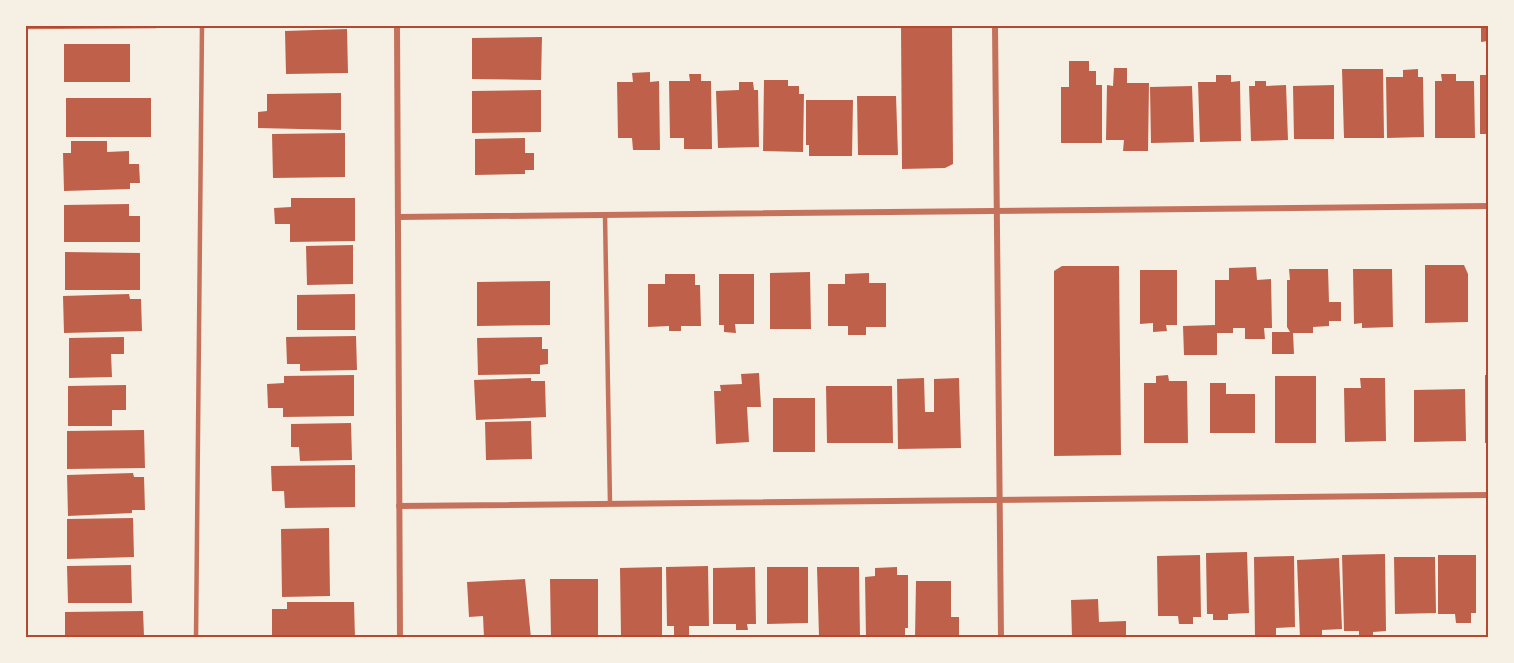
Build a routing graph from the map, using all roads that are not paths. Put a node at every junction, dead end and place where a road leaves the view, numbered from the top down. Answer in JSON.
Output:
{"nodes":[{"id":1,"x":156,"y":26,"type":"edge"},
{"id":2,"x":202,"y":26,"type":"edge"},
{"id":3,"x":397,"y":26,"type":"edge"},
{"id":4,"x":995,"y":26,"type":"edge"},
{"id":5,"x":26,"y":27,"type":"edge"},
{"id":6,"x":1488,"y":206,"type":"edge"},
{"id":7,"x":997,"y":212,"type":"junction"},
{"id":8,"x":604,"y":215,"type":"junction"},
{"id":9,"x":398,"y":217,"type":"junction"},
{"id":10,"x":1488,"y":495,"type":"edge"},
{"id":11,"x":1000,"y":500,"type":"junction"},
{"id":12,"x":610,"y":503,"type":"junction"},
{"id":13,"x":399,"y":506,"type":"junction"},
{"id":14,"x":196,"y":638,"type":"edge"},
{"id":15,"x":400,"y":638,"type":"edge"},
{"id":16,"x":1001,"y":638,"type":"edge"}],
"edges":[{"from":1,"to":5,"type":"lane"},
{"from":2,"to":14,"type":"lane"},
{"from":3,"to":9,"type":"street"},
{"from":4,"to":7,"type":"street"},
{"from":6,"to":7,"type":"street"},
{"from":7,"to":8,"type":"street"},
{"from":7,"to":11,"type":"street"},
{"from":8,"to":9,"type":"street"},
{"from":8,"to":12,"type":"lane"},
{"from":9,"to":13,"type":"street"},
{"from":10,"to":11,"type":"street"},
{"from":11,"to":12,"type":"street"},
{"from":11,"to":16,"type":"street"},
{"from":12,"to":13,"type":"street"},
{"from":13,"to":15,"type":"street"}]}
